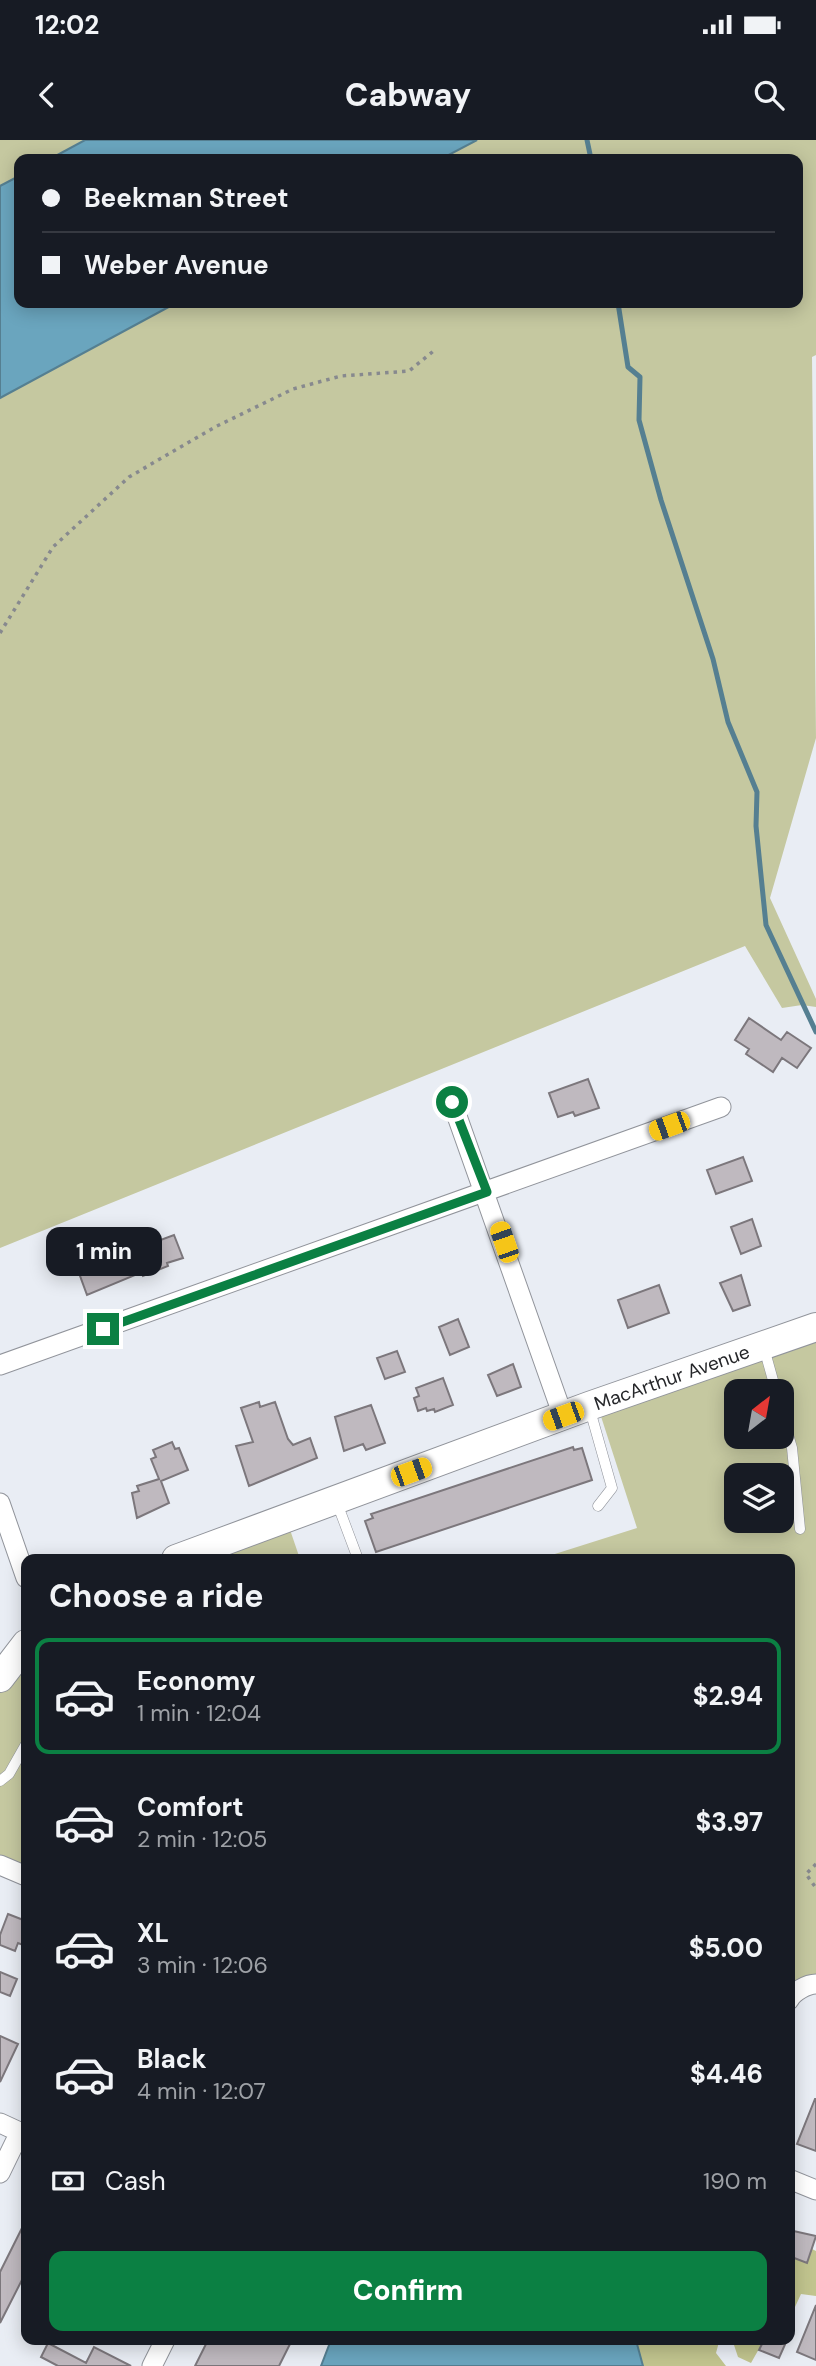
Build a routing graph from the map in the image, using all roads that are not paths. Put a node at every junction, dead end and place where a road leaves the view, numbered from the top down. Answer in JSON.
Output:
{"nodes":[{"id":1,"x":452,"y":1102,"type":"dead end"},
{"id":2,"x":721,"y":1107,"type":"dead end"},
{"id":3,"x":487,"y":1192,"type":"junction"},
{"id":4,"x":816,"y":1327,"type":"edge"},
{"id":5,"x":763,"y":1346,"type":"junction"},
{"id":6,"x":0,"y":1365,"type":"edge"},
{"id":7,"x":773,"y":1379,"type":"edge"},
{"id":8,"x":589,"y":1406,"type":"junction"},
{"id":9,"x":563,"y":1416,"type":"junction"},
{"id":10,"x":792,"y":1449,"type":"edge"},
{"id":11,"x":335,"y":1499,"type":"junction"},
{"id":12,"x":0,"y":1503,"type":"edge"},
{"id":13,"x":598,"y":1506,"type":"dead end"},
{"id":14,"x":800,"y":1529,"type":"dead end"},
{"id":15,"x":189,"y":1554,"type":"edge"},
{"id":16,"x":356,"y":1554,"type":"edge"},
{"id":17,"x":21,"y":1564,"type":"edge"},
{"id":18,"x":21,"y":1651,"type":"edge"},
{"id":19,"x":0,"y":1678,"type":"edge"},
{"id":20,"x":21,"y":1753,"type":"edge"},
{"id":21,"x":0,"y":1781,"type":"edge"},
{"id":22,"x":0,"y":1866,"type":"edge"},
{"id":23,"x":21,"y":1874,"type":"edge"},
{"id":24,"x":816,"y":1984,"type":"edge"},
{"id":25,"x":795,"y":1995,"type":"edge"},
{"id":26,"x":0,"y":2123,"type":"edge"},
{"id":27,"x":21,"y":2133,"type":"edge"},
{"id":28,"x":21,"y":2137,"type":"edge"},
{"id":29,"x":0,"y":2173,"type":"edge"},
{"id":30,"x":795,"y":2181,"type":"edge"},
{"id":31,"x":816,"y":2190,"type":"edge"},
{"id":32,"x":162,"y":2345,"type":"edge"},
{"id":33,"x":152,"y":2366,"type":"edge"}],
"edges":[{"from":1,"to":3,"type":"street"},
{"from":2,"to":3,"type":"street"},
{"from":3,"to":6,"type":"street"},
{"from":3,"to":9,"type":"street"},
{"from":4,"to":5,"type":"street","name":"MacArthur Avenue"},
{"from":5,"to":7,"type":"lane"},
{"from":5,"to":8,"type":"street","name":"MacArthur Avenue"},
{"from":8,"to":9,"type":"street","name":"MacArthur Avenue"},
{"from":8,"to":13,"type":"lane"},
{"from":9,"to":11,"type":"street","name":"MacArthur Avenue"},
{"from":10,"to":14,"type":"lane"},
{"from":11,"to":15,"type":"street","name":"MacArthur Avenue"},
{"from":11,"to":16,"type":"lane"},
{"from":12,"to":17,"type":"street"},
{"from":18,"to":19,"type":"street"},
{"from":20,"to":21,"type":"lane"},
{"from":22,"to":23,"type":"street"},
{"from":24,"to":25,"type":"street"},
{"from":26,"to":27,"type":"street"},
{"from":28,"to":29,"type":"street"},
{"from":30,"to":31,"type":"street"},
{"from":32,"to":33,"type":"street"}]}
